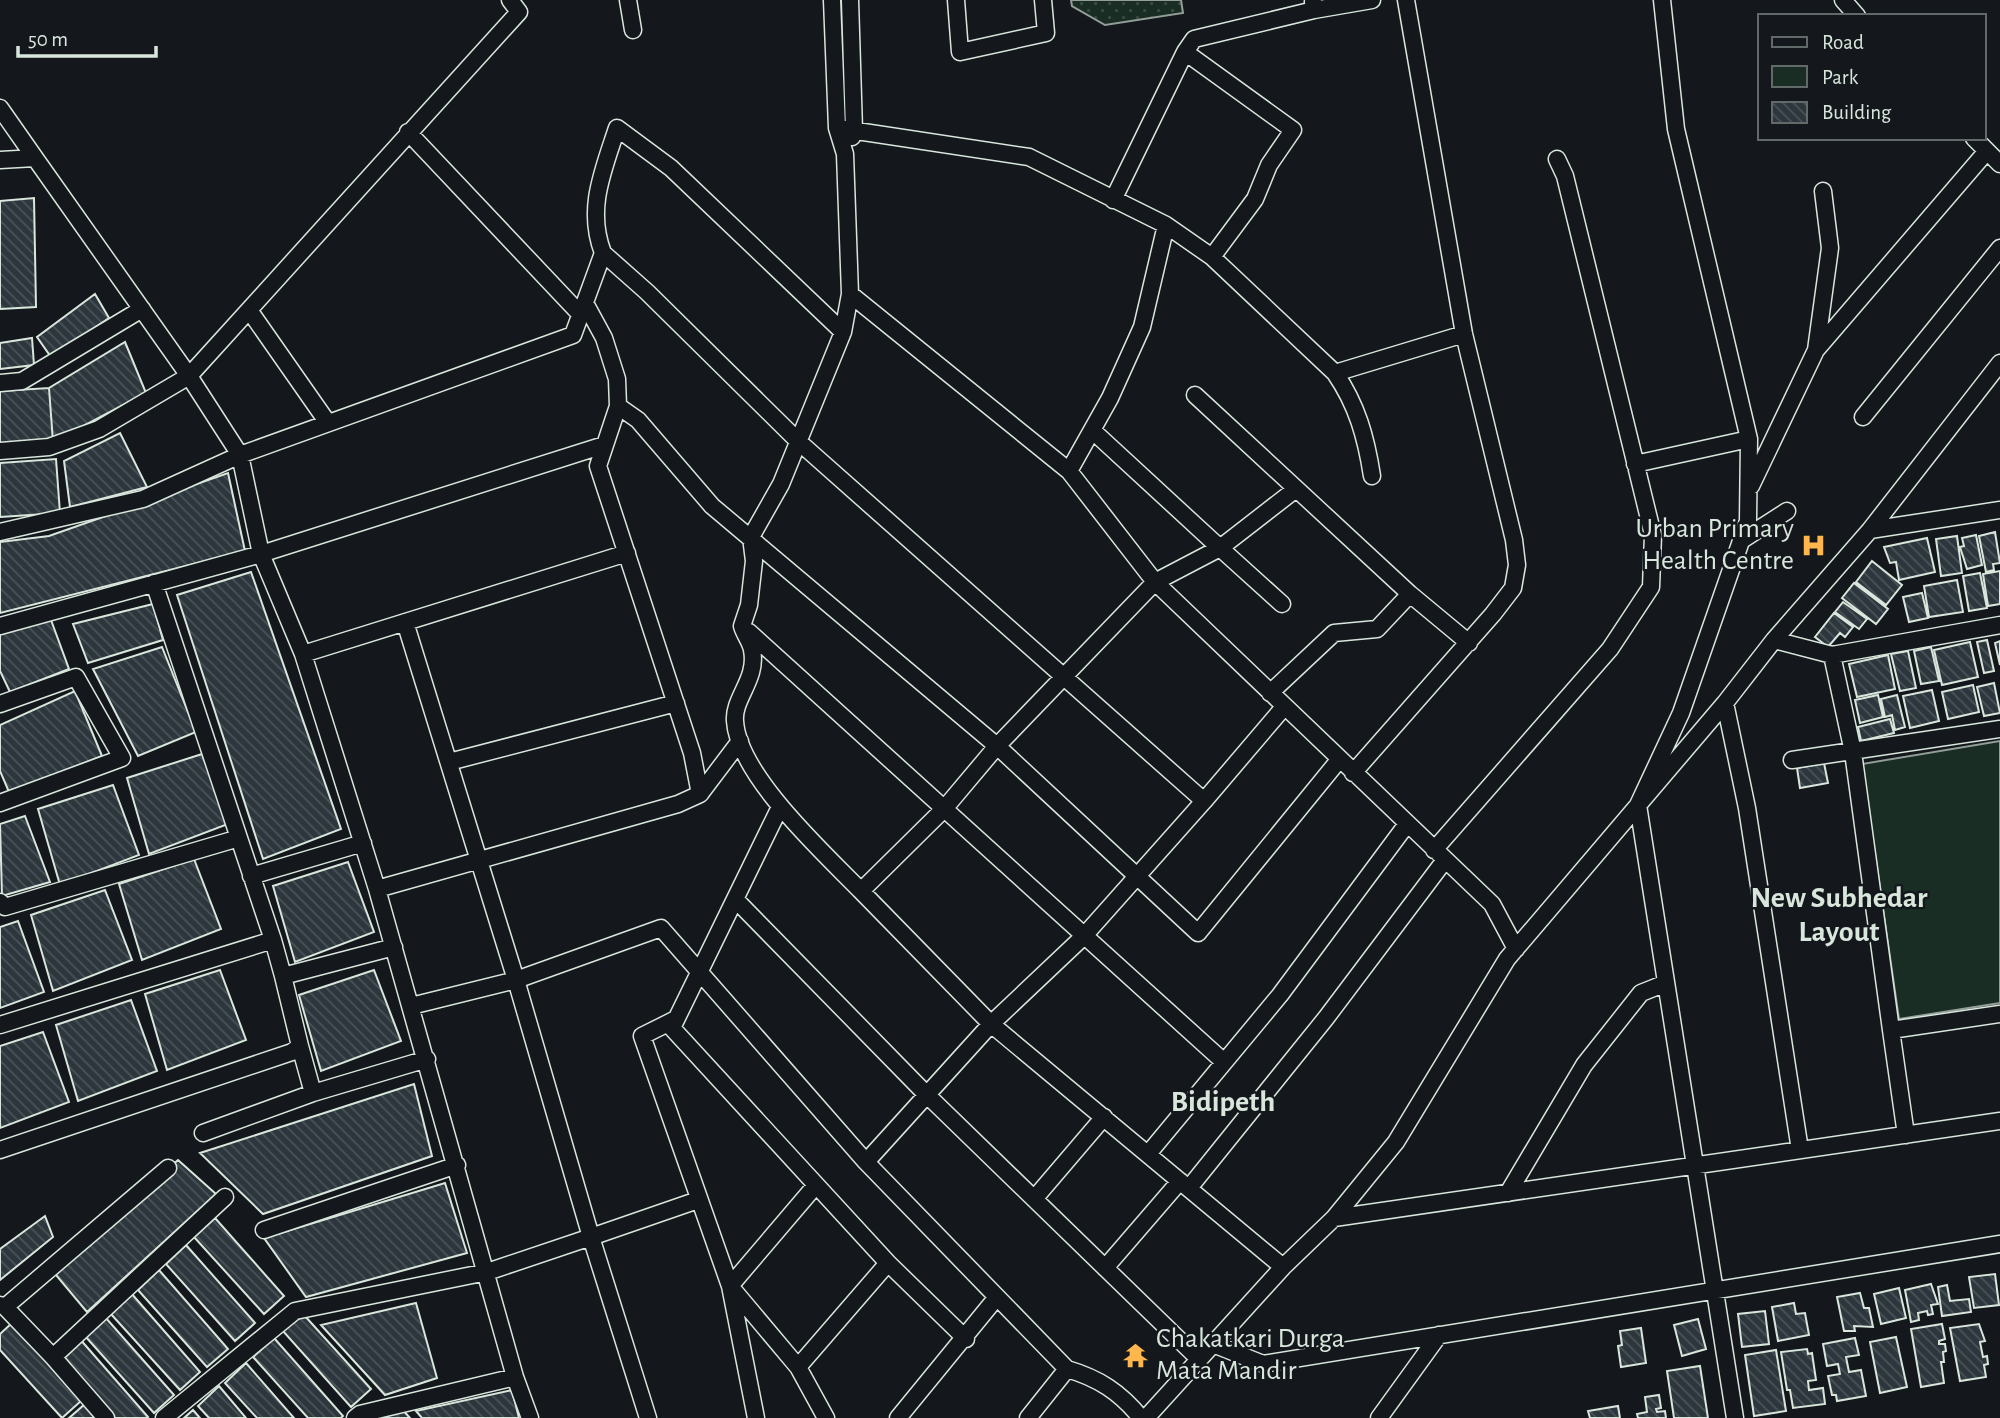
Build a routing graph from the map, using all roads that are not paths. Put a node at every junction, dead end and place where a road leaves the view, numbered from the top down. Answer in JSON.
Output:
{"nodes":[{"id":1,"x":510,"y":0,"type":"edge"},
{"id":2,"x":628,"y":0,"type":"edge"},
{"id":3,"x":832,"y":0,"type":"edge"},
{"id":4,"x":850,"y":0,"type":"edge"},
{"id":5,"x":956,"y":0,"type":"edge"},
{"id":6,"x":1043,"y":0,"type":"edge"},
{"id":7,"x":1372,"y":0,"type":"edge"},
{"id":8,"x":1406,"y":0,"type":"edge"},
{"id":9,"x":1661,"y":0,"type":"edge"},
{"id":10,"x":1843,"y":0,"type":"edge"},
{"id":11,"x":1313,"y":5,"type":"edge"},
{"id":12,"x":1855,"y":14,"type":"edge"},
{"id":13,"x":633,"y":30,"type":"dead end"},
{"id":14,"x":1185,"y":52,"type":"junction"},
{"id":15,"x":0,"y":108,"type":"edge"},
{"id":16,"x":836,"y":128,"type":"junction"},
{"id":17,"x":854,"y":130,"type":"junction"},
{"id":18,"x":408,"y":132,"type":"junction"},
{"id":19,"x":1977,"y":140,"type":"edge"},
{"id":20,"x":1987,"y":151,"type":"junction"},
{"id":21,"x":845,"y":154,"type":"junction"},
{"id":22,"x":35,"y":158,"type":"junction"},
{"id":23,"x":1557,"y":159,"type":"dead end"},
{"id":24,"x":0,"y":160,"type":"edge"},
{"id":25,"x":2000,"y":164,"type":"edge"},
{"id":26,"x":1823,"y":191,"type":"dead end"},
{"id":27,"x":1113,"y":200,"type":"junction"},
{"id":28,"x":1166,"y":225,"type":"junction"},
{"id":29,"x":2000,"y":248,"type":"edge"},
{"id":30,"x":603,"y":253,"type":"junction"},
{"id":31,"x":1212,"y":257,"type":"junction"},
{"id":32,"x":850,"y":294,"type":"junction"},
{"id":33,"x":142,"y":309,"type":"junction"},
{"id":34,"x":583,"y":309,"type":"junction"},
{"id":35,"x":249,"y":310,"type":"junction"},
{"id":36,"x":843,"y":331,"type":"junction"},
{"id":37,"x":1464,"y":334,"type":"junction"},
{"id":38,"x":1816,"y":350,"type":"junction"},
{"id":39,"x":2000,"y":363,"type":"edge"},
{"id":40,"x":1335,"y":373,"type":"junction"},
{"id":41,"x":189,"y":376,"type":"junction"},
{"id":42,"x":0,"y":383,"type":"edge"},
{"id":43,"x":1195,"y":395,"type":"dead end"},
{"id":44,"x":618,"y":406,"type":"junction"},
{"id":45,"x":1863,"y":417,"type":"dead end"},
{"id":46,"x":328,"y":423,"type":"junction"},
{"id":47,"x":1093,"y":431,"type":"junction"},
{"id":48,"x":1749,"y":439,"type":"junction"},
{"id":49,"x":799,"y":442,"type":"junction"},
{"id":50,"x":604,"y":445,"type":"junction"},
{"id":51,"x":0,"y":451,"type":"edge"},
{"id":52,"x":240,"y":455,"type":"junction"},
{"id":53,"x":1635,"y":464,"type":"junction"},
{"id":54,"x":1069,"y":471,"type":"junction"},
{"id":55,"x":1372,"y":476,"type":"dead end"},
{"id":56,"x":1296,"y":489,"type":"junction"},
{"id":57,"x":1749,"y":492,"type":"junction"},
{"id":58,"x":2000,"y":510,"type":"edge"},
{"id":59,"x":1787,"y":511,"type":"dead end"},
{"id":60,"x":1870,"y":530,"type":"junction"},
{"id":61,"x":0,"y":532,"type":"edge"},
{"id":62,"x":751,"y":537,"type":"junction"},
{"id":63,"x":1742,"y":540,"type":"junction"},
{"id":64,"x":1220,"y":548,"type":"junction"},
{"id":65,"x":627,"y":553,"type":"junction"},
{"id":66,"x":261,"y":554,"type":"junction"},
{"id":67,"x":1155,"y":582,"type":"junction"},
{"id":68,"x":154,"y":583,"type":"junction"},
{"id":69,"x":1410,"y":594,"type":"junction"},
{"id":70,"x":1282,"y":604,"type":"dead end"},
{"id":71,"x":405,"y":622,"type":"junction"},
{"id":72,"x":2000,"y":625,"type":"edge"},
{"id":73,"x":0,"y":626,"type":"edge"},
{"id":74,"x":742,"y":626,"type":"junction"},
{"id":75,"x":1774,"y":640,"type":"junction"},
{"id":76,"x":1469,"y":643,"type":"junction"},
{"id":77,"x":303,"y":654,"type":"junction"},
{"id":78,"x":1832,"y":655,"type":"junction"},
{"id":79,"x":1065,"y":678,"type":"junction"},
{"id":80,"x":1270,"y":693,"type":"junction"},
{"id":81,"x":676,"y":703,"type":"junction"},
{"id":82,"x":1725,"y":703,"type":"junction"},
{"id":83,"x":0,"y":704,"type":"edge"},
{"id":84,"x":1284,"y":707,"type":"junction"},
{"id":85,"x":2000,"y":729,"type":"edge"},
{"id":86,"x":740,"y":741,"type":"junction"},
{"id":87,"x":997,"y":746,"type":"junction"},
{"id":88,"x":1853,"y":752,"type":"junction"},
{"id":89,"x":1339,"y":760,"type":"junction"},
{"id":90,"x":1792,"y":760,"type":"dead end"},
{"id":91,"x":449,"y":762,"type":"junction"},
{"id":92,"x":1353,"y":773,"type":"junction"},
{"id":93,"x":700,"y":794,"type":"junction"},
{"id":94,"x":1204,"y":801,"type":"junction"},
{"id":95,"x":0,"y":803,"type":"edge"},
{"id":96,"x":1638,"y":806,"type":"junction"},
{"id":97,"x":780,"y":807,"type":"junction"},
{"id":98,"x":944,"y":809,"type":"junction"},
{"id":99,"x":1407,"y":824,"type":"junction"},
{"id":100,"x":239,"y":838,"type":"junction"},
{"id":101,"x":363,"y":843,"type":"junction"},
{"id":102,"x":1440,"y":855,"type":"junction"},
{"id":103,"x":479,"y":860,"type":"junction"},
{"id":104,"x":251,"y":876,"type":"junction"},
{"id":105,"x":1138,"y":878,"type":"junction"},
{"id":106,"x":377,"y":889,"type":"junction"},
{"id":107,"x":861,"y":891,"type":"junction"},
{"id":108,"x":735,"y":899,"type":"junction"},
{"id":109,"x":2,"y":906,"type":"edge"},
{"id":110,"x":1083,"y":937,"type":"junction"},
{"id":111,"x":273,"y":940,"type":"junction"},
{"id":112,"x":394,"y":947,"type":"junction"},
{"id":113,"x":1516,"y":949,"type":"junction"},
{"id":114,"x":699,"y":973,"type":"junction"},
{"id":115,"x":283,"y":976,"type":"junction"},
{"id":116,"x":516,"y":980,"type":"junction"},
{"id":117,"x":1666,"y":983,"type":"junction"},
{"id":118,"x":411,"y":1006,"type":"junction"},
{"id":119,"x":2000,"y":1014,"type":"edge"},
{"id":120,"x":676,"y":1019,"type":"junction"},
{"id":121,"x":991,"y":1024,"type":"junction"},
{"id":122,"x":0,"y":1025,"type":"edge"},
{"id":123,"x":1891,"y":1030,"type":"junction"},
{"id":124,"x":300,"y":1046,"type":"junction"},
{"id":125,"x":427,"y":1059,"type":"junction"},
{"id":126,"x":1224,"y":1062,"type":"junction"},
{"id":127,"x":313,"y":1093,"type":"junction"},
{"id":128,"x":926,"y":1094,"type":"junction"},
{"id":129,"x":1104,"y":1117,"type":"junction"},
{"id":130,"x":2000,"y":1121,"type":"edge"},
{"id":131,"x":203,"y":1133,"type":"dead end"},
{"id":132,"x":1906,"y":1135,"type":"junction"},
{"id":133,"x":0,"y":1150,"type":"edge"},
{"id":134,"x":1800,"y":1150,"type":"junction"},
{"id":135,"x":1148,"y":1154,"type":"junction"},
{"id":136,"x":866,"y":1162,"type":"junction"},
{"id":137,"x":457,"y":1165,"type":"junction"},
{"id":138,"x":1695,"y":1165,"type":"junction"},
{"id":139,"x":168,"y":1168,"type":"dead end"},
{"id":140,"x":1184,"y":1184,"type":"junction"},
{"id":141,"x":816,"y":1185,"type":"junction"},
{"id":142,"x":1508,"y":1193,"type":"junction"},
{"id":143,"x":225,"y":1197,"type":"dead end"},
{"id":144,"x":1034,"y":1199,"type":"junction"},
{"id":145,"x":698,"y":1200,"type":"junction"},
{"id":146,"x":1334,"y":1219,"type":"junction"},
{"id":147,"x":264,"y":1230,"type":"dead end"},
{"id":148,"x":591,"y":1237,"type":"junction"},
{"id":149,"x":2000,"y":1244,"type":"edge"},
{"id":150,"x":888,"y":1263,"type":"junction"},
{"id":151,"x":1283,"y":1266,"type":"junction"},
{"id":152,"x":1105,"y":1268,"type":"junction"},
{"id":153,"x":487,"y":1272,"type":"junction"},
{"id":154,"x":730,"y":1286,"type":"junction"},
{"id":155,"x":1713,"y":1289,"type":"junction"},
{"id":156,"x":997,"y":1297,"type":"junction"},
{"id":157,"x":3,"y":1306,"type":"edge"},
{"id":158,"x":1438,"y":1335,"type":"junction"},
{"id":159,"x":966,"y":1339,"type":"junction"},
{"id":160,"x":1213,"y":1344,"type":"junction"},
{"id":161,"x":53,"y":1357,"type":"junction"},
{"id":162,"x":1199,"y":1359,"type":"junction"},
{"id":163,"x":798,"y":1367,"type":"junction"},
{"id":164,"x":1066,"y":1369,"type":"junction"},
{"id":165,"x":515,"y":1377,"type":"junction"},
{"id":166,"x":106,"y":1418,"type":"edge"},
{"id":167,"x":164,"y":1418,"type":"edge"},
{"id":168,"x":355,"y":1418,"type":"edge"},
{"id":169,"x":530,"y":1418,"type":"edge"},
{"id":170,"x":648,"y":1418,"type":"edge"},
{"id":171,"x":756,"y":1418,"type":"edge"},
{"id":172,"x":826,"y":1418,"type":"edge"},
{"id":173,"x":898,"y":1418,"type":"edge"},
{"id":174,"x":1028,"y":1418,"type":"edge"},
{"id":175,"x":1144,"y":1418,"type":"edge"},
{"id":176,"x":1379,"y":1418,"type":"edge"},
{"id":177,"x":1735,"y":1418,"type":"edge"}],
"edges":[{"from":1,"to":18,"type":"street"},
{"from":2,"to":13,"type":"street"},
{"from":3,"to":16,"type":"street"},
{"from":4,"to":17,"type":"street"},
{"from":5,"to":6,"type":"street"},
{"from":7,"to":11,"type":"street"},
{"from":8,"to":37,"type":"street"},
{"from":9,"to":48,"type":"street"},
{"from":10,"to":12,"type":"street"},
{"from":11,"to":14,"type":"street"},
{"from":14,"to":27,"type":"street"},
{"from":14,"to":31,"type":"street"},
{"from":15,"to":22,"type":"street"},
{"from":16,"to":17,"type":"street"},
{"from":16,"to":21,"type":"street"},
{"from":17,"to":21,"type":"street"},
{"from":17,"to":27,"type":"street"},
{"from":18,"to":34,"type":"street"},
{"from":18,"to":35,"type":"street"},
{"from":19,"to":20,"type":"street"},
{"from":20,"to":25,"type":"street"},
{"from":20,"to":38,"type":"street"},
{"from":21,"to":32,"type":"street"},
{"from":22,"to":24,"type":"street"},
{"from":22,"to":33,"type":"street"},
{"from":23,"to":53,"type":"street"},
{"from":26,"to":38,"type":"street"},
{"from":27,"to":28,"type":"street"},
{"from":28,"to":31,"type":"street"},
{"from":28,"to":47,"type":"street"},
{"from":29,"to":45,"type":"street"},
{"from":30,"to":34,"type":"street"},
{"from":30,"to":36,"type":"street"},
{"from":30,"to":49,"type":"street"},
{"from":31,"to":40,"type":"street"},
{"from":32,"to":36,"type":"street"},
{"from":32,"to":54,"type":"street"},
{"from":33,"to":41,"type":"street"},
{"from":33,"to":42,"type":"street"},
{"from":34,"to":44,"type":"street"},
{"from":34,"to":46,"type":"street"},
{"from":35,"to":41,"type":"street"},
{"from":35,"to":46,"type":"street"},
{"from":36,"to":49,"type":"street"},
{"from":37,"to":40,"type":"street"},
{"from":37,"to":76,"type":"street"},
{"from":38,"to":57,"type":"street"},
{"from":39,"to":60,"type":"street"},
{"from":40,"to":55,"type":"street"},
{"from":41,"to":51,"type":"street"},
{"from":41,"to":52,"type":"street"},
{"from":43,"to":56,"type":"street"},
{"from":44,"to":50,"type":"street"},
{"from":44,"to":62,"type":"street"},
{"from":46,"to":52,"type":"street"},
{"from":47,"to":54,"type":"street"},
{"from":47,"to":64,"type":"street"},
{"from":48,"to":53,"type":"street"},
{"from":48,"to":57,"type":"street"},
{"from":49,"to":62,"type":"street"},
{"from":49,"to":79,"type":"street"},
{"from":50,"to":65,"type":"street"},
{"from":50,"to":66,"type":"street"},
{"from":52,"to":61,"type":"street"},
{"from":52,"to":66,"type":"street"},
{"from":53,"to":102,"type":"street"},
{"from":54,"to":67,"type":"street"},
{"from":56,"to":64,"type":"street"},
{"from":56,"to":69,"type":"street"},
{"from":57,"to":63,"type":"street"},
{"from":58,"to":60,"type":"street"},
{"from":59,"to":63,"type":"street"},
{"from":60,"to":75,"type":"street"},
{"from":62,"to":74,"type":"street"},
{"from":62,"to":87,"type":"street"},
{"from":63,"to":96,"type":"street"},
{"from":64,"to":67,"type":"street"},
{"from":64,"to":70,"type":"street"},
{"from":65,"to":71,"type":"street"},
{"from":65,"to":81,"type":"street"},
{"from":66,"to":68,"type":"street"},
{"from":66,"to":77,"type":"street"},
{"from":67,"to":79,"type":"street"},
{"from":67,"to":80,"type":"street"},
{"from":68,"to":73,"type":"street"},
{"from":68,"to":100,"type":"street"},
{"from":69,"to":76,"type":"street"},
{"from":69,"to":80,"type":"street"},
{"from":71,"to":77,"type":"street"},
{"from":71,"to":91,"type":"street"},
{"from":72,"to":78,"type":"street"},
{"from":74,"to":86,"type":"street"},
{"from":74,"to":98,"type":"street"},
{"from":75,"to":78,"type":"street"},
{"from":75,"to":82,"type":"street"},
{"from":76,"to":92,"type":"street"},
{"from":77,"to":101,"type":"street"},
{"from":78,"to":88,"type":"street"},
{"from":79,"to":87,"type":"street"},
{"from":79,"to":94,"type":"street"},
{"from":80,"to":84,"type":"street"},
{"from":81,"to":91,"type":"street"},
{"from":81,"to":93,"type":"street"},
{"from":82,"to":96,"type":"street"},
{"from":82,"to":134,"type":"street"},
{"from":83,"to":95,"type":"street"},
{"from":84,"to":89,"type":"street"},
{"from":84,"to":94,"type":"street"},
{"from":85,"to":88,"type":"street"},
{"from":86,"to":93,"type":"street"},
{"from":86,"to":97,"type":"street"},
{"from":87,"to":98,"type":"street"},
{"from":87,"to":105,"type":"street"},
{"from":88,"to":90,"type":"street"},
{"from":88,"to":123,"type":"street"},
{"from":89,"to":92,"type":"street"},
{"from":89,"to":105,"type":"street"},
{"from":91,"to":103,"type":"street"},
{"from":92,"to":99,"type":"street"},
{"from":93,"to":103,"type":"street"},
{"from":94,"to":105,"type":"street"},
{"from":96,"to":113,"type":"street"},
{"from":96,"to":117,"type":"street"},
{"from":97,"to":107,"type":"street"},
{"from":97,"to":108,"type":"street"},
{"from":98,"to":107,"type":"street"},
{"from":98,"to":110,"type":"street"},
{"from":99,"to":102,"type":"street"},
{"from":99,"to":126,"type":"street"},
{"from":100,"to":104,"type":"street"},
{"from":100,"to":109,"type":"street"},
{"from":101,"to":104,"type":"street"},
{"from":101,"to":106,"type":"street"},
{"from":102,"to":113,"type":"street"},
{"from":102,"to":140,"type":"street"},
{"from":103,"to":106,"type":"street"},
{"from":103,"to":116,"type":"street"},
{"from":104,"to":111,"type":"street"},
{"from":105,"to":110,"type":"street"},
{"from":106,"to":112,"type":"street"},
{"from":107,"to":121,"type":"street"},
{"from":108,"to":114,"type":"street"},
{"from":108,"to":128,"type":"street"},
{"from":110,"to":121,"type":"street"},
{"from":110,"to":126,"type":"street"},
{"from":111,"to":115,"type":"street"},
{"from":111,"to":122,"type":"street"},
{"from":112,"to":115,"type":"street"},
{"from":112,"to":118,"type":"street"},
{"from":113,"to":146,"type":"street"},
{"from":114,"to":116,"type":"street"},
{"from":114,"to":120,"type":"street"},
{"from":114,"to":136,"type":"street"},
{"from":115,"to":124,"type":"street"},
{"from":116,"to":118,"type":"street"},
{"from":116,"to":148,"type":"street"},
{"from":117,"to":138,"type":"street"},
{"from":117,"to":142,"type":"street"},
{"from":118,"to":125,"type":"street"},
{"from":119,"to":123,"type":"street"},
{"from":120,"to":141,"type":"street"},
{"from":120,"to":145,"type":"street"},
{"from":121,"to":128,"type":"street"},
{"from":121,"to":129,"type":"street"},
{"from":123,"to":132,"type":"street"},
{"from":124,"to":127,"type":"street"},
{"from":124,"to":133,"type":"street"},
{"from":125,"to":127,"type":"street"},
{"from":125,"to":137,"type":"street"},
{"from":126,"to":135,"type":"street"},
{"from":127,"to":131,"type":"street"},
{"from":128,"to":136,"type":"street"},
{"from":128,"to":144,"type":"street"},
{"from":129,"to":135,"type":"street"},
{"from":129,"to":144,"type":"street"},
{"from":130,"to":132,"type":"street"},
{"from":132,"to":134,"type":"street"},
{"from":134,"to":138,"type":"street"},
{"from":135,"to":140,"type":"street"},
{"from":136,"to":156,"type":"street"},
{"from":137,"to":147,"type":"street"},
{"from":137,"to":153,"type":"street"},
{"from":138,"to":142,"type":"street"},
{"from":138,"to":155,"type":"street"},
{"from":139,"to":157,"type":"street"},
{"from":140,"to":151,"type":"street"},
{"from":140,"to":152,"type":"street"},
{"from":141,"to":150,"type":"street"},
{"from":141,"to":154,"type":"street"},
{"from":142,"to":146,"type":"street"},
{"from":143,"to":161,"type":"street"},
{"from":144,"to":152,"type":"street"},
{"from":145,"to":148,"type":"street"},
{"from":145,"to":154,"type":"street"},
{"from":146,"to":151,"type":"street"},
{"from":148,"to":153,"type":"street"},
{"from":148,"to":170,"type":"street"},
{"from":149,"to":155,"type":"street"},
{"from":150,"to":159,"type":"street"},
{"from":150,"to":163,"type":"street"},
{"from":151,"to":160,"type":"street"},
{"from":152,"to":162,"type":"street"},
{"from":153,"to":165,"type":"street"},
{"from":153,"to":167,"type":"street"},
{"from":154,"to":163,"type":"street"},
{"from":154,"to":171,"type":"street"},
{"from":155,"to":158,"type":"street"},
{"from":155,"to":177,"type":"street"},
{"from":156,"to":159,"type":"street"},
{"from":156,"to":164,"type":"street"},
{"from":157,"to":161,"type":"street"},
{"from":158,"to":160,"type":"street"},
{"from":158,"to":176,"type":"street"},
{"from":159,"to":173,"type":"street"},
{"from":160,"to":162,"type":"street"},
{"from":161,"to":166,"type":"street"},
{"from":162,"to":175,"type":"street"},
{"from":163,"to":172,"type":"street"},
{"from":164,"to":174,"type":"street"},
{"from":164,"to":175,"type":"street"},
{"from":165,"to":168,"type":"street"},
{"from":165,"to":169,"type":"street"}]}
